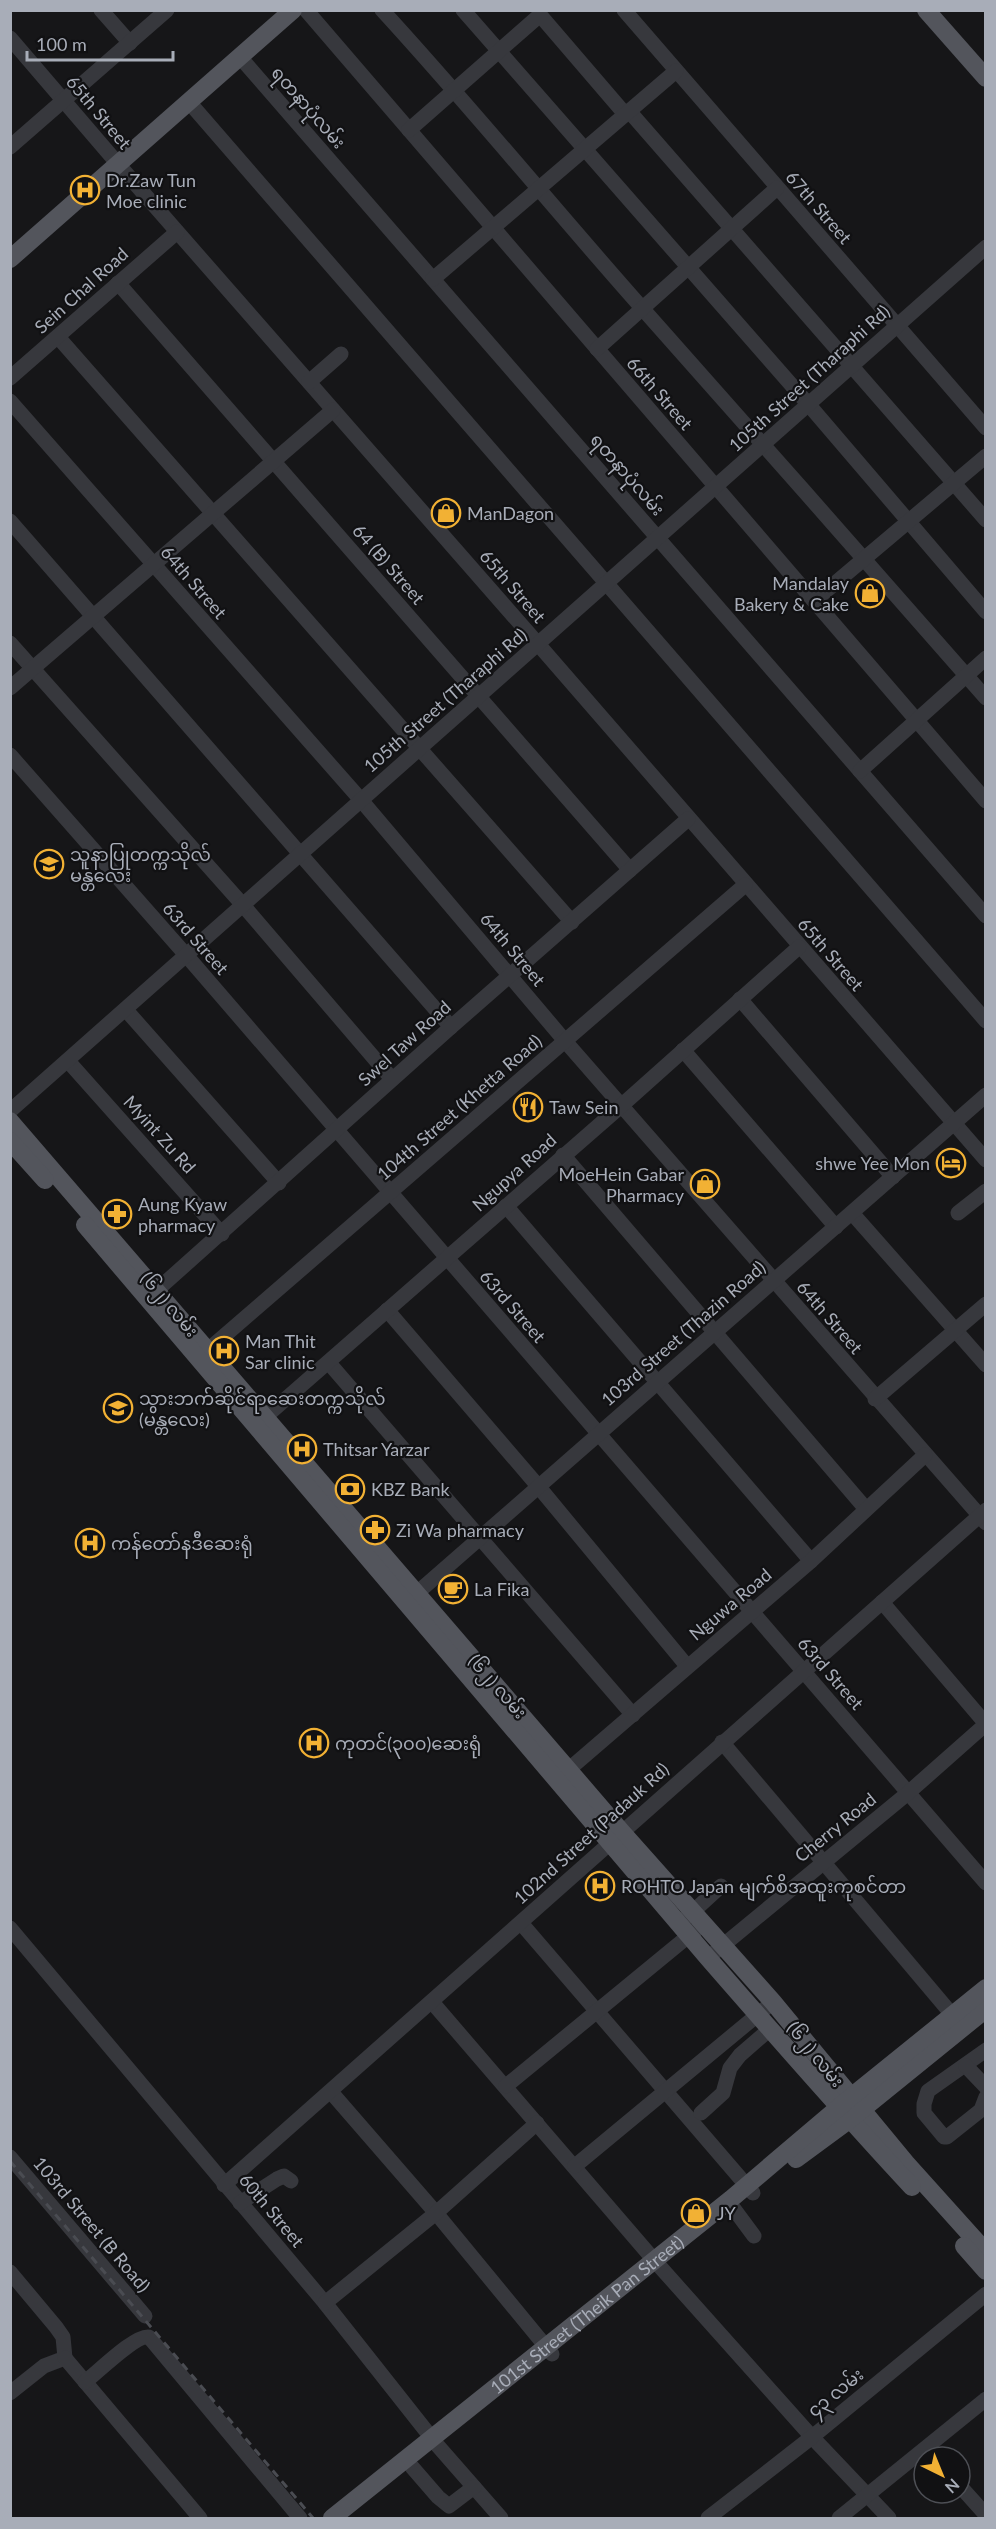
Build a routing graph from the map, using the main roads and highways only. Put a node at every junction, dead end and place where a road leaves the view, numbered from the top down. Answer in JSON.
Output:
{"nodes":[{"id":1,"x":293,"y":10,"type":"edge"},
{"id":2,"x":926,"y":10,"type":"edge"},
{"id":3,"x":986,"y":78,"type":"edge"},
{"id":4,"x":10,"y":259,"type":"edge"},
{"id":5,"x":10,"y":1120,"type":"edge"},
{"id":6,"x":10,"y":1141,"type":"edge"},
{"id":7,"x":153,"y":1294,"type":"junction"},
{"id":8,"x":692,"y":1923,"type":"junction"},
{"id":9,"x":986,"y":1988,"type":"edge"},
{"id":10,"x":986,"y":2009,"type":"edge"},
{"id":11,"x":958,"y":2022,"type":"junction"},
{"id":12,"x":850,"y":2109,"type":"junction"},
{"id":13,"x":749,"y":2190,"type":"junction"},
{"id":14,"x":986,"y":2252,"type":"edge"},
{"id":15,"x":657,"y":2264,"type":"junction"},
{"id":16,"x":986,"y":2271,"type":"edge"},
{"id":17,"x":435,"y":2442,"type":"junction"},
{"id":18,"x":390,"y":2477,"type":"junction"},
{"id":19,"x":364,"y":2499,"type":"junction"},
{"id":20,"x":332,"y":2518,"type":"edge"},
{"id":21,"x":348,"y":2518,"type":"edge"}],
"edges":[{"from":1,"to":4,"type":"main road"},
{"from":2,"to":3,"type":"main road"},
{"from":5,"to":7,"type":"main road","name":"(၆၂) လမ်း"},
{"from":6,"to":7,"type":"main road","name":"(၆၂) လမ်း"},
{"from":7,"to":8,"type":"main road","name":"(၆၂) လမ်း"},
{"from":8,"to":12,"type":"main road","name":"(၆၂) လမ်း"},
{"from":8,"to":12,"type":"main road","name":"(၆၂) လမ်း"},
{"from":9,"to":11,"type":"main road"},
{"from":10,"to":11,"type":"main road"},
{"from":11,"to":12,"type":"main road","name":"101st Street (Theik Pan Street)"},
{"from":12,"to":13,"type":"main road","name":"101st Street (Theik Pan Street)"},
{"from":12,"to":14,"type":"main road","name":"(၆၂) လမ်း"},
{"from":12,"to":16,"type":"main road","name":"(၆၂) လမ်း"},
{"from":13,"to":15,"type":"main road","name":"101st Street (Theik Pan Street)"},
{"from":13,"to":15,"type":"main road","name":"101st Street (Theik Pan Street)"},
{"from":15,"to":17,"type":"main road","name":"101st Street (Theik Pan Street)"},
{"from":17,"to":18,"type":"main road","name":"101st Street (Theik Pan Street)"},
{"from":17,"to":18,"type":"main road","name":"101st Street (Theik Pan Street)"},
{"from":18,"to":19,"type":"main road","name":"101st Street (Theik Pan Street)"},
{"from":19,"to":20,"type":"main road","name":"101st Street (Theik Pan Street)"},
{"from":19,"to":21,"type":"main road","name":"101st Street (Theik Pan Street)"}]}
